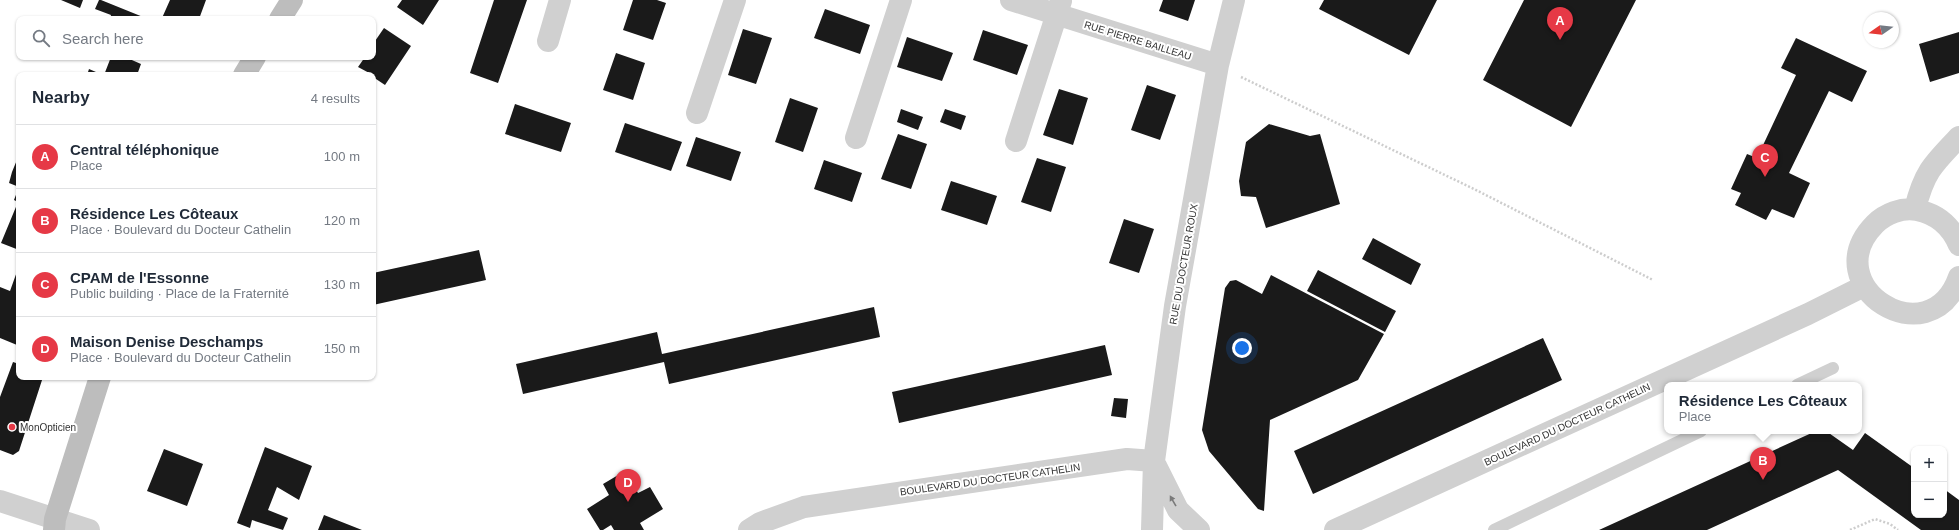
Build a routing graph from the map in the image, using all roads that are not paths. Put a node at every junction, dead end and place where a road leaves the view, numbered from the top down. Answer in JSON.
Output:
{"nodes":[{"id":1,"x":292,"y":0,"type":"edge"},
{"id":2,"x":560,"y":0,"type":"edge"},
{"id":3,"x":735,"y":0,"type":"edge"},
{"id":4,"x":901,"y":0,"type":"edge"},
{"id":5,"x":1011,"y":0,"type":"edge"},
{"id":6,"x":1234,"y":0,"type":"edge"},
{"id":7,"x":1059,"y":7,"type":"edge"},
{"id":8,"x":282,"y":16,"type":"edge"},
{"id":9,"x":548,"y":41,"type":"dead end"},
{"id":10,"x":253,"y":60,"type":"edge"},
{"id":11,"x":1218,"y":65,"type":"junction"},
{"id":12,"x":246,"y":72,"type":"edge"},
{"id":13,"x":697,"y":113,"type":"dead end"},
{"id":14,"x":1959,"y":137,"type":"edge"},
{"id":15,"x":856,"y":138,"type":"dead end"},
{"id":16,"x":1016,"y":141,"type":"dead end"},
{"id":17,"x":1914,"y":209,"type":"junction"},
{"id":18,"x":1959,"y":245,"type":"edge"},
{"id":19,"x":1959,"y":277,"type":"edge"},
{"id":20,"x":1864,"y":286,"type":"junction"},
{"id":21,"x":1833,"y":368,"type":"dead end"},
{"id":22,"x":99,"y":380,"type":"edge"},
{"id":23,"x":1664,"y":382,"type":"edge"},
{"id":24,"x":1664,"y":382,"type":"edge"},
{"id":25,"x":1803,"y":382,"type":"edge"},
{"id":26,"x":1695,"y":434,"type":"edge"},
{"id":27,"x":1154,"y":461,"type":"junction"},
{"id":28,"x":0,"y":501,"type":"edge"},
{"id":29,"x":1364,"y":524,"type":"edge"},
{"id":30,"x":55,"y":525,"type":"edge"},
{"id":31,"x":89,"y":530,"type":"edge"},
{"id":32,"x":749,"y":530,"type":"edge"},
{"id":33,"x":1152,"y":530,"type":"edge"},
{"id":34,"x":1199,"y":530,"type":"edge"},
{"id":35,"x":1335,"y":530,"type":"edge"},
{"id":36,"x":1494,"y":530,"type":"edge"}],
"edges":[{"from":1,"to":8,"type":"main road"},
{"from":2,"to":9,"type":"street"},
{"from":3,"to":13,"type":"street"},
{"from":4,"to":15,"type":"street"},
{"from":5,"to":7,"type":"street","name":"RUE PIERRE BAILLEAU"},
{"from":6,"to":11,"type":"street","name":"RUE DU DOCTEUR ROUX"},
{"from":7,"to":11,"type":"street","name":"RUE PIERRE BAILLEAU"},
{"from":7,"to":16,"type":"street"},
{"from":10,"to":12,"type":"main road"},
{"from":11,"to":27,"type":"street","name":"RUE DU DOCTEUR ROUX"},
{"from":14,"to":17,"type":"street"},
{"from":17,"to":18,"type":"street"},
{"from":17,"to":20,"type":"street"},
{"from":19,"to":20,"type":"street"},
{"from":20,"to":24,"type":"street","name":"BOULEVARD DU DOCTEUR CATHELIN"},
{"from":21,"to":25,"type":"lane"},
{"from":22,"to":30,"type":"main road"},
{"from":23,"to":29,"type":"street","name":"BOULEVARD DU DOCTEUR CATHELIN"},
{"from":26,"to":36,"type":"lane"},
{"from":27,"to":32,"type":"street","name":"BOULEVARD DU DOCTEUR CATHELIN"},
{"from":27,"to":33,"type":"street","name":"RUE DU DOCTEUR ROUX"},
{"from":34,"to":27,"type":"street","one_way":true},
{"from":28,"to":30,"type":"street"},
{"from":29,"to":35,"type":"street","name":"BOULEVARD DU DOCTEUR CATHELIN"},
{"from":30,"to":31,"type":"street"}]}
